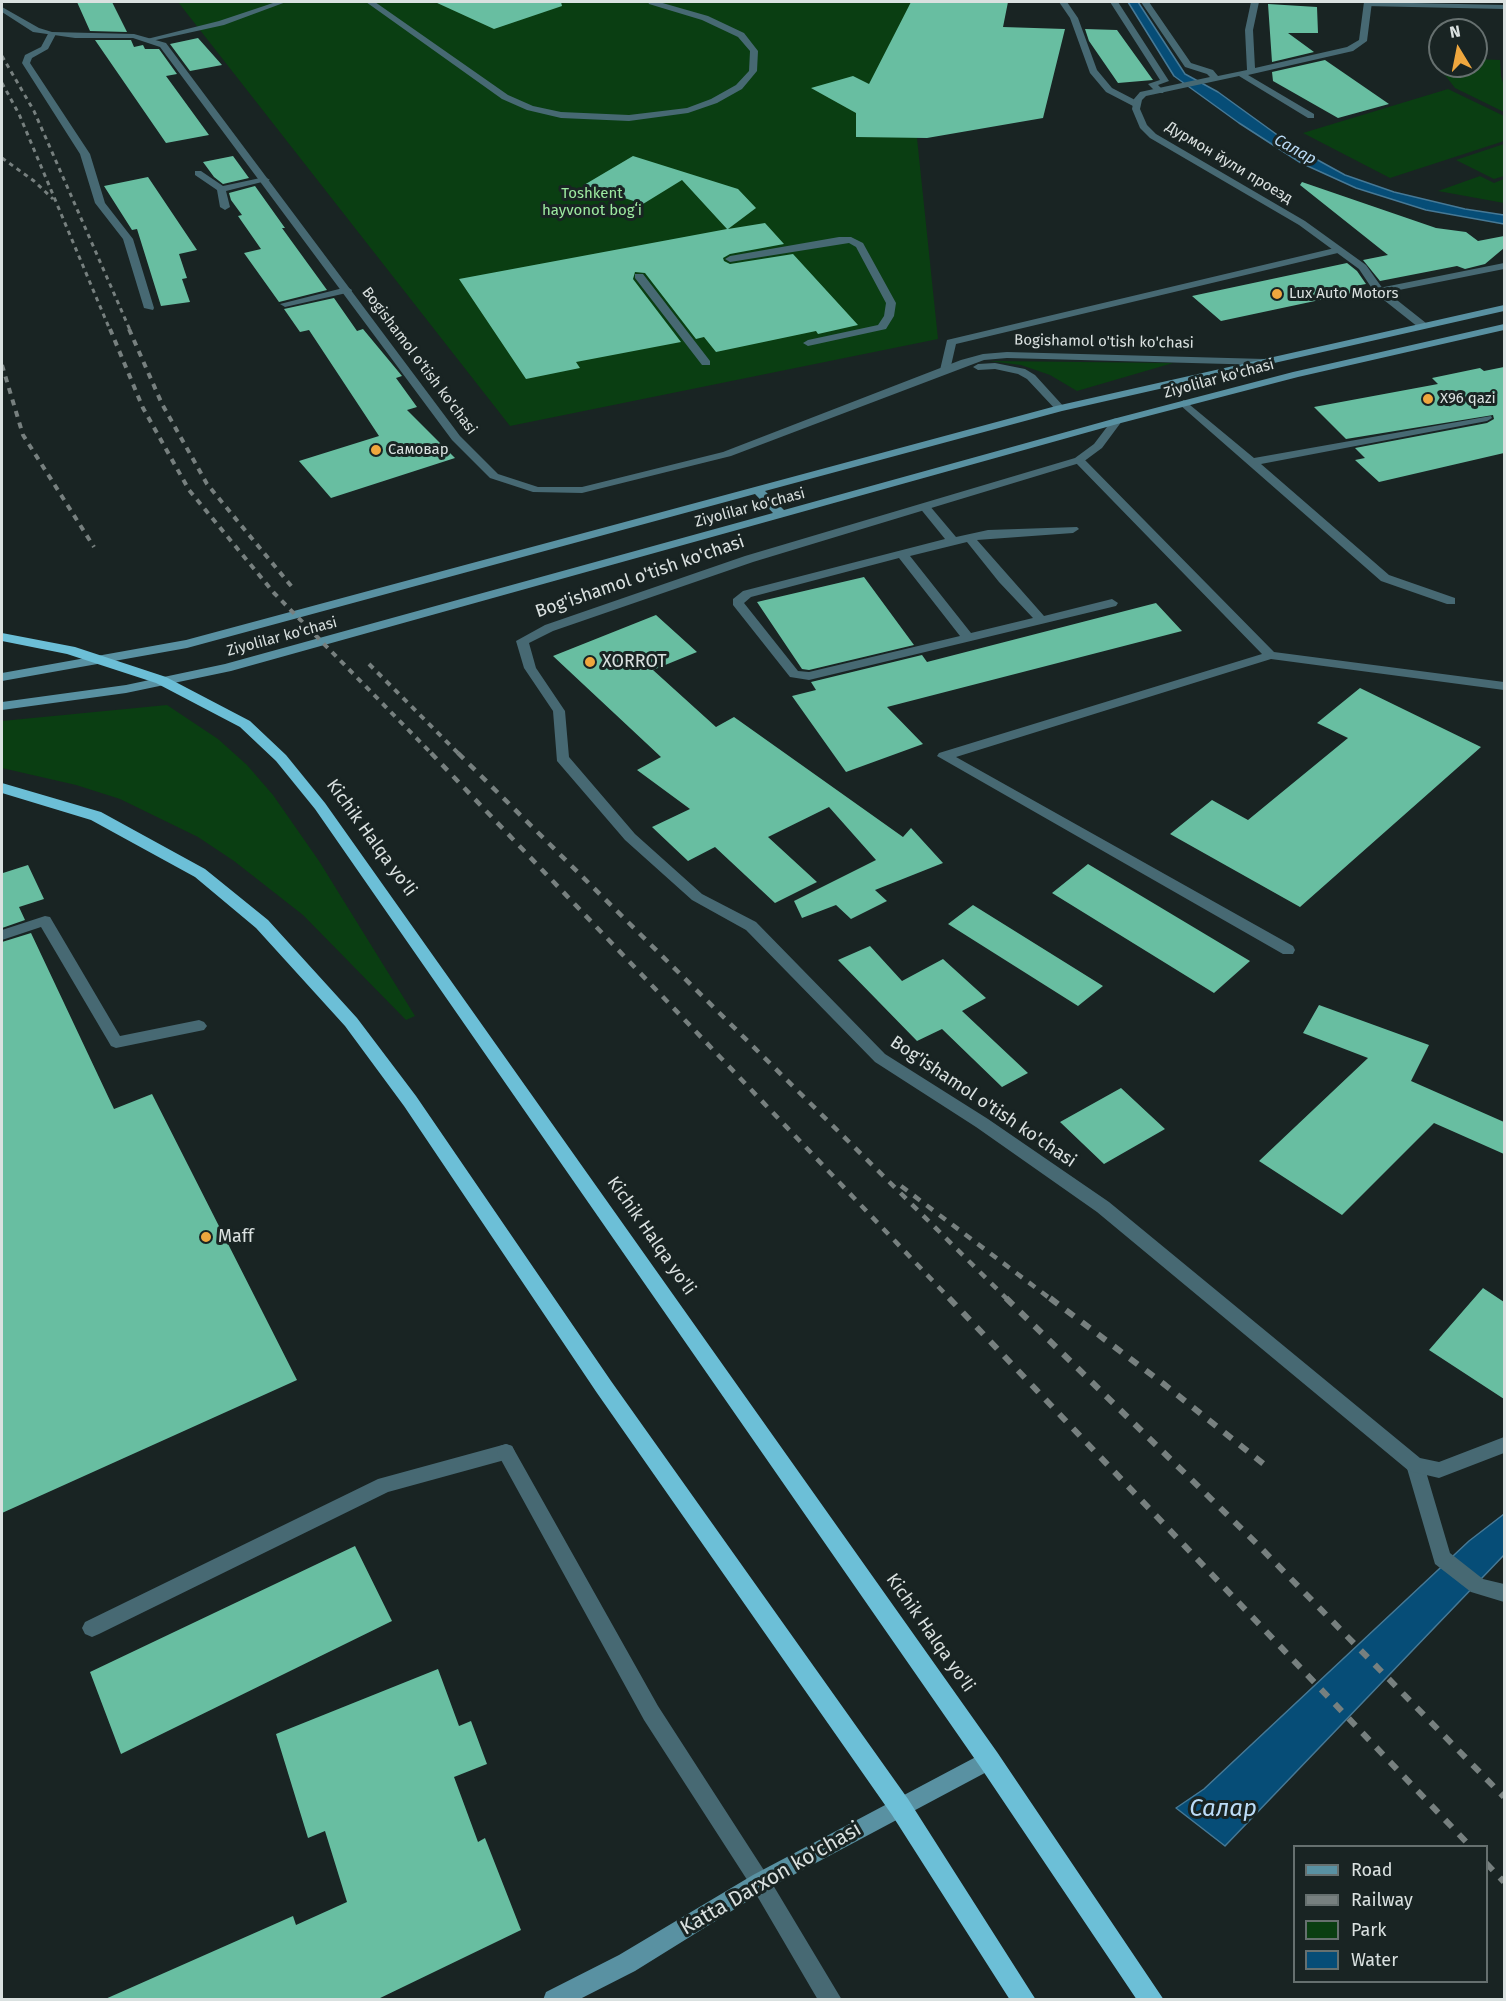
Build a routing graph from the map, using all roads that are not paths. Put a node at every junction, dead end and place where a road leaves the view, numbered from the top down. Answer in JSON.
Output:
{"nodes":[{"id":1,"x":282,"y":2,"type":"edge"},
{"id":2,"x":370,"y":2,"type":"edge"},
{"id":3,"x":652,"y":2,"type":"edge"},
{"id":4,"x":1064,"y":2,"type":"edge"},
{"id":5,"x":1114,"y":2,"type":"edge"},
{"id":6,"x":1145,"y":2,"type":"edge"},
{"id":7,"x":1255,"y":2,"type":"edge"},
{"id":8,"x":1368,"y":3,"type":"edge"},
{"id":9,"x":1504,"y":7,"type":"edge"},
{"id":10,"x":2,"y":9,"type":"edge"},
{"id":11,"x":52,"y":34,"type":"junction"},
{"id":12,"x":147,"y":40,"type":"junction"},
{"id":13,"x":1246,"y":73,"type":"junction"},
{"id":14,"x":1218,"y":79,"type":"junction"},
{"id":15,"x":1160,"y":91,"type":"junction"},
{"id":16,"x":1136,"y":104,"type":"junction"},
{"id":17,"x":1311,"y":116,"type":"dead end"},
{"id":18,"x":198,"y":173,"type":"dead end"},
{"id":19,"x":265,"y":180,"type":"junction"},
{"id":20,"x":221,"y":189,"type":"junction"},
{"id":21,"x":225,"y":207,"type":"dead end"},
{"id":22,"x":1339,"y":250,"type":"junction"},
{"id":23,"x":730,"y":259,"type":"dead end"},
{"id":24,"x":1504,"y":266,"type":"edge"},
{"id":25,"x":639,"y":276,"type":"dead end"},
{"id":26,"x":347,"y":290,"type":"junction"},
{"id":27,"x":1379,"y":291,"type":"junction"},
{"id":28,"x":285,"y":304,"type":"dead end"},
{"id":29,"x":149,"y":308,"type":"dead end"},
{"id":30,"x":1504,"y":308,"type":"edge"},
{"id":31,"x":1422,"y":326,"type":"junction"},
{"id":32,"x":1504,"y":327,"type":"edge"},
{"id":33,"x":808,"y":343,"type":"dead end"},
{"id":34,"x":1265,"y":362,"type":"junction"},
{"id":35,"x":706,"y":363,"type":"dead end"},
{"id":36,"x":945,"y":370,"type":"junction"},
{"id":37,"x":1184,"y":403,"type":"junction"},
{"id":38,"x":1060,"y":408,"type":"junction"},
{"id":39,"x":1487,"y":418,"type":"dead end"},
{"id":40,"x":1117,"y":421,"type":"junction"},
{"id":41,"x":1079,"y":460,"type":"junction"},
{"id":42,"x":1252,"y":462,"type":"junction"},
{"id":43,"x":758,"y":490,"type":"junction"},
{"id":44,"x":925,"y":507,"type":"junction"},
{"id":45,"x":782,"y":515,"type":"junction"},
{"id":46,"x":1073,"y":529,"type":"dead end"},
{"id":47,"x":969,"y":537,"type":"junction"},
{"id":48,"x":953,"y":541,"type":"junction"},
{"id":49,"x":902,"y":555,"type":"junction"},
{"id":50,"x":1451,"y":601,"type":"dead end"},
{"id":51,"x":1112,"y":603,"type":"dead end"},
{"id":52,"x":1041,"y":620,"type":"junction"},
{"id":53,"x":2,"y":637,"type":"edge"},
{"id":54,"x":968,"y":637,"type":"junction"},
{"id":55,"x":1270,"y":655,"type":"junction"},
{"id":56,"x":2,"y":677,"type":"edge"},
{"id":57,"x":1504,"y":686,"type":"edge"},
{"id":58,"x":2,"y":706,"type":"edge"},
{"id":59,"x":2,"y":788,"type":"edge"},
{"id":60,"x":2,"y":935,"type":"edge"},
{"id":61,"x":1288,"y":950,"type":"dead end"},
{"id":62,"x":199,"y":1026,"type":"dead end"},
{"id":63,"x":1504,"y":1445,"type":"edge"},
{"id":64,"x":1415,"y":1465,"type":"junction"},
{"id":65,"x":1504,"y":1593,"type":"edge"},
{"id":66,"x":92,"y":1628,"type":"dead end"},
{"id":67,"x":989,"y":1760,"type":"junction"},
{"id":68,"x":900,"y":1807,"type":"junction"},
{"id":69,"x":760,"y":1882,"type":"junction"},
{"id":70,"x":554,"y":2000,"type":"edge"},
{"id":71,"x":831,"y":2000,"type":"edge"},
{"id":72,"x":1024,"y":2000,"type":"edge"},
{"id":73,"x":1152,"y":2000,"type":"edge"}],
"edges":[{"from":1,"to":12,"type":"street"},
{"from":2,"to":3,"type":"street"},
{"from":4,"to":16,"type":"street"},
{"from":5,"to":15,"type":"street"},
{"from":6,"to":14,"type":"street"},
{"from":7,"to":13,"type":"street"},
{"from":8,"to":9,"type":"street"},
{"from":8,"to":13,"type":"street"},
{"from":10,"to":11,"type":"street","name":"Bogishamol o'tish ko'chasi"},
{"from":11,"to":12,"type":"street","name":"Bogishamol o'tish ko'chasi"},
{"from":11,"to":29,"type":"street"},
{"from":12,"to":19,"type":"street","name":"Bogishamol o'tish ko'chasi"},
{"from":13,"to":14,"type":"street"},
{"from":13,"to":17,"type":"street"},
{"from":14,"to":15,"type":"street"},
{"from":15,"to":16,"type":"street"},
{"from":16,"to":22,"type":"street","name":"Дурмон йули проезд"},
{"from":18,"to":20,"type":"street"},
{"from":19,"to":20,"type":"street"},
{"from":19,"to":26,"type":"street","name":"Bogishamol o'tish ko'chasi"},
{"from":20,"to":21,"type":"street"},
{"from":22,"to":27,"type":"street","name":"Дурмон йули проезд"},
{"from":22,"to":36,"type":"street"},
{"from":23,"to":33,"type":"street"},
{"from":24,"to":27,"type":"street"},
{"from":25,"to":35,"type":"street"},
{"from":26,"to":28,"type":"street"},
{"from":26,"to":36,"type":"street","name":"Bogishamol o'tish ko'chasi"},
{"from":27,"to":31,"type":"street","name":"Дурмон йули проезд"},
{"from":30,"to":31,"type":"main road","name":"Ziyolilar ko'chasi"},
{"from":31,"to":34,"type":"main road","name":"Ziyolilar ko'chasi"},
{"from":32,"to":37,"type":"main road","name":"Ziyolilar ko'chasi"},
{"from":34,"to":36,"type":"street","name":"Bogishamol o'tish ko'chasi"},
{"from":34,"to":38,"type":"main road","name":"Ziyolilar ko'chasi"},
{"from":36,"to":38,"type":"street","name":"Bogishamol o'tish ko'chasi"},
{"from":37,"to":40,"type":"main road","name":"Ziyolilar ko'chasi"},
{"from":37,"to":42,"type":"street"},
{"from":38,"to":43,"type":"main road","name":"Ziyolilar ko'chasi"},
{"from":39,"to":42,"type":"street"},
{"from":40,"to":41,"type":"street","name":"Bog'ishamol o'tish ko'chasi"},
{"from":40,"to":45,"type":"main road","name":"Ziyolilar ko'chasi"},
{"from":41,"to":44,"type":"street","name":"Bog'ishamol o'tish ko'chasi"},
{"from":41,"to":55,"type":"street"},
{"from":42,"to":50,"type":"street"},
{"from":43,"to":45,"type":"main road"},
{"from":43,"to":56,"type":"main road","name":"Ziyolilar ko'chasi"},
{"from":44,"to":48,"type":"street"},
{"from":44,"to":64,"type":"street","name":"Bog'ishamol o'tish ko'chasi"},
{"from":45,"to":58,"type":"main road","name":"Ziyolilar ko'chasi"},
{"from":46,"to":47,"type":"street"},
{"from":47,"to":48,"type":"street"},
{"from":47,"to":52,"type":"street"},
{"from":48,"to":49,"type":"street"},
{"from":49,"to":54,"type":"street"},
{"from":49,"to":54,"type":"street"},
{"from":51,"to":52,"type":"street"},
{"from":52,"to":54,"type":"street"},
{"from":53,"to":67,"type":"highway","name":"Kichik Halqa yo'li"},
{"from":55,"to":57,"type":"street"},
{"from":55,"to":61,"type":"street"},
{"from":59,"to":68,"type":"highway"},
{"from":60,"to":62,"type":"street"},
{"from":63,"to":64,"type":"street"},
{"from":64,"to":65,"type":"street"},
{"from":66,"to":69,"type":"street"},
{"from":67,"to":68,"type":"main road","name":"Katta Darxon ko'chasi"},
{"from":67,"to":73,"type":"highway","name":"Kichik Halqa yo'li"},
{"from":68,"to":69,"type":"main road","name":"Katta Darxon ko'chasi"},
{"from":68,"to":72,"type":"highway"},
{"from":69,"to":70,"type":"main road","name":"Katta Darxon ko'chasi"},
{"from":69,"to":71,"type":"street"}]}
